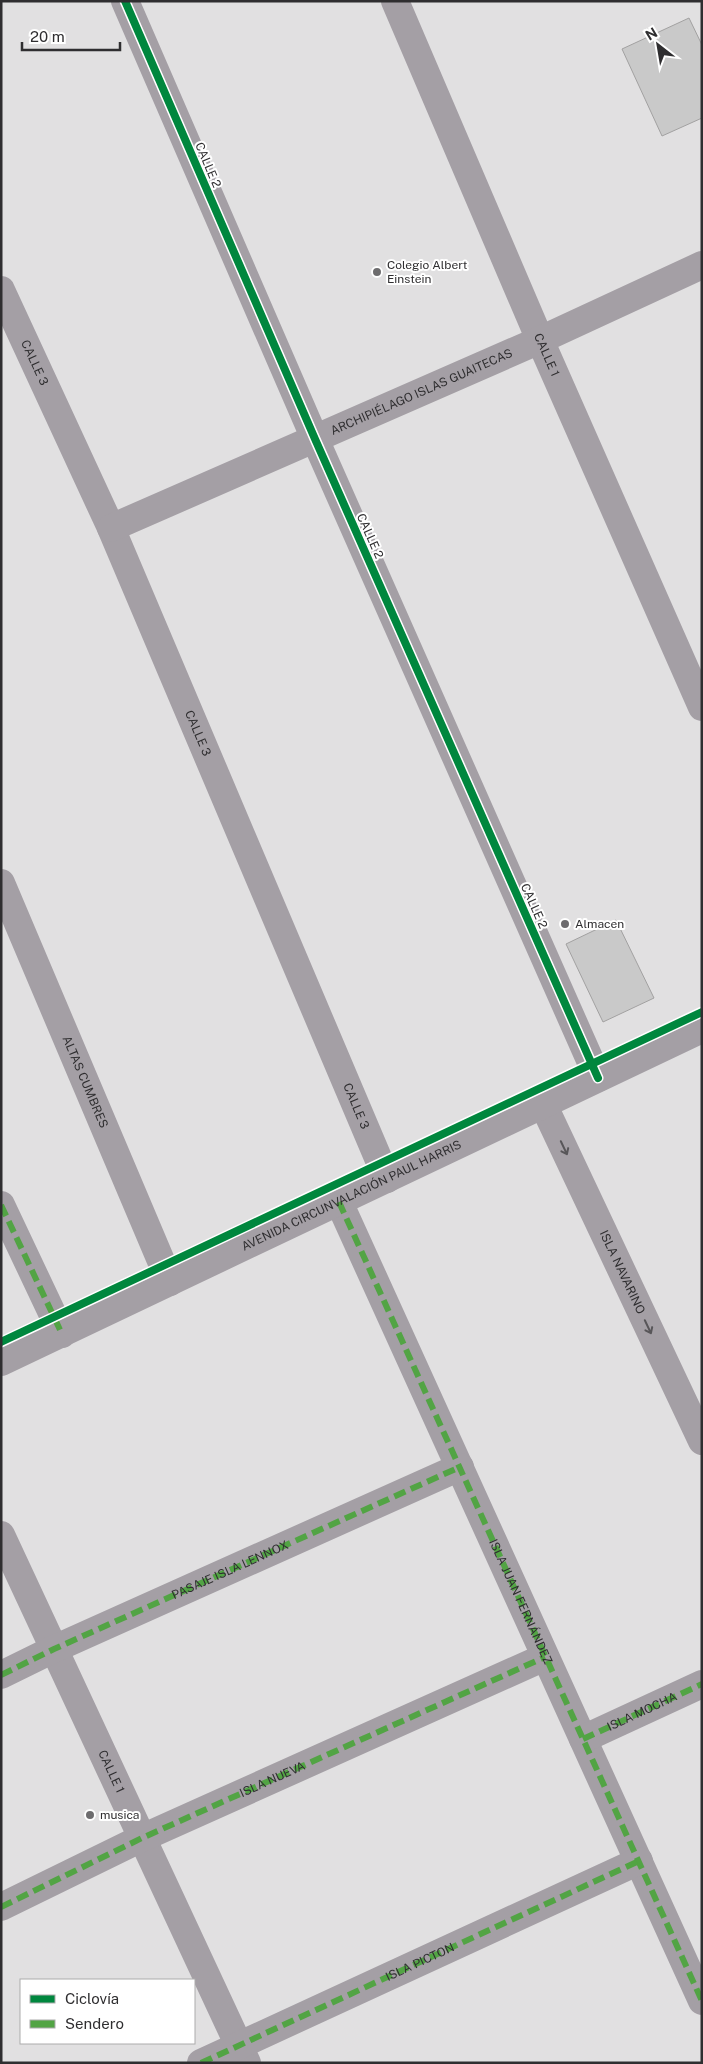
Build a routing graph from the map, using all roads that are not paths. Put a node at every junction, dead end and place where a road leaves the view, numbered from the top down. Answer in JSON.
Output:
{"nodes":[{"id":1,"x":125,"y":1,"type":"edge"},
{"id":2,"x":395,"y":1,"type":"edge"},
{"id":3,"x":702,"y":265,"type":"edge"},
{"id":4,"x":1,"y":290,"type":"edge"},
{"id":5,"x":540,"y":340,"type":"junction"},
{"id":6,"x":315,"y":439,"type":"junction"},
{"id":7,"x":111,"y":528,"type":"junction"},
{"id":8,"x":702,"y":707,"type":"edge"},
{"id":9,"x":1,"y":883,"type":"edge"},
{"id":10,"x":702,"y":1029,"type":"edge"},
{"id":11,"x":598,"y":1078,"type":"junction"},
{"id":12,"x":544,"y":1104,"type":"junction"},
{"id":13,"x":387,"y":1179,"type":"junction"},
{"id":14,"x":339,"y":1202,"type":"junction"},
{"id":15,"x":1,"y":1206,"type":"edge"},
{"id":16,"x":170,"y":1282,"type":"junction"},
{"id":17,"x":62,"y":1334,"type":"junction"},
{"id":18,"x":1,"y":1362,"type":"edge"},
{"id":19,"x":702,"y":1441,"type":"edge"},
{"id":20,"x":460,"y":1467,"type":"junction"},
{"id":21,"x":1,"y":1534,"type":"edge"},
{"id":22,"x":54,"y":1649,"type":"junction"},
{"id":23,"x":545,"y":1657,"type":"junction"},
{"id":24,"x":1,"y":1675,"type":"edge"},
{"id":25,"x":702,"y":1684,"type":"edge"},
{"id":26,"x":583,"y":1739,"type":"junction"},
{"id":27,"x":142,"y":1838,"type":"junction"},
{"id":28,"x":638,"y":1861,"type":"junction"},
{"id":29,"x":1,"y":1907,"type":"edge"},
{"id":30,"x":702,"y":2001,"type":"edge"},
{"id":31,"x":243,"y":2055,"type":"edge"},
{"id":32,"x":201,"y":2063,"type":"edge"}],
"edges":[{"from":1,"to":6,"type":"street","name":"CALLE 2"},
{"from":2,"to":5,"type":"street","name":"CALLE 1"},
{"from":3,"to":5,"type":"street","name":"ARCHIPIÉLAGO ISLAS GUAITECAS"},
{"from":4,"to":7,"type":"street","name":"CALLE 3"},
{"from":5,"to":6,"type":"street","name":"ARCHIPIÉLAGO ISLAS GUAITECAS"},
{"from":5,"to":8,"type":"street","name":"CALLE 1"},
{"from":6,"to":7,"type":"street","name":"ARCHIPIÉLAGO ISLAS GUAITECAS"},
{"from":6,"to":11,"type":"street","name":"CALLE 2"},
{"from":7,"to":13,"type":"street","name":"CALLE 3"},
{"from":9,"to":16,"type":"street","name":"ALTAS CUMBRES"},
{"from":10,"to":11,"type":"street","name":"AVENIDA CIRCUNVALACIÓN PAUL HARRIS"},
{"from":11,"to":12,"type":"street","name":"AVENIDA CIRCUNVALACIÓN PAUL HARRIS"},
{"from":12,"to":13,"type":"street","name":"AVENIDA CIRCUNVALACIÓN PAUL HARRIS"},
{"from":12,"to":19,"type":"street","name":"ISLA NAVARINO","one_way":true},
{"from":13,"to":14,"type":"street","name":"AVENIDA CIRCUNVALACIÓN PAUL HARRIS"},
{"from":14,"to":16,"type":"street","name":"AVENIDA CIRCUNVALACIÓN PAUL HARRIS"},
{"from":14,"to":20,"type":"street","name":"ISLA JUAN FERNÁNDEZ"},
{"from":15,"to":17,"type":"street"},
{"from":16,"to":17,"type":"street","name":"AVENIDA CIRCUNVALACIÓN PAUL HARRIS"},
{"from":17,"to":18,"type":"street","name":"AVENIDA CIRCUNVALACIÓN PAUL HARRIS"},
{"from":20,"to":22,"type":"street","name":"PASAJE ISLA LENNOX"},
{"from":20,"to":23,"type":"street","name":"ISLA JUAN FERNÁNDEZ"},
{"from":21,"to":22,"type":"street","name":"CALLE 1"},
{"from":22,"to":24,"type":"street","name":"PASAJE ISLA LENNOX"},
{"from":22,"to":27,"type":"street","name":"CALLE 1"},
{"from":23,"to":26,"type":"street","name":"ISLA JUAN FERNÁNDEZ"},
{"from":23,"to":27,"type":"street","name":"ISLA NUEVA"},
{"from":25,"to":26,"type":"street","name":"ISLA MOCHA"},
{"from":26,"to":28,"type":"street","name":"ISLA JUAN FERNÁNDEZ"},
{"from":27,"to":29,"type":"street","name":"ISLA NUEVA"},
{"from":27,"to":31,"type":"street","name":"CALLE 1"},
{"from":28,"to":30,"type":"street","name":"ISLA JUAN FERNÁNDEZ"},
{"from":28,"to":31,"type":"street","name":"ISLA PICTON"},
{"from":31,"to":32,"type":"street","name":"ISLA PICTON"}]}
